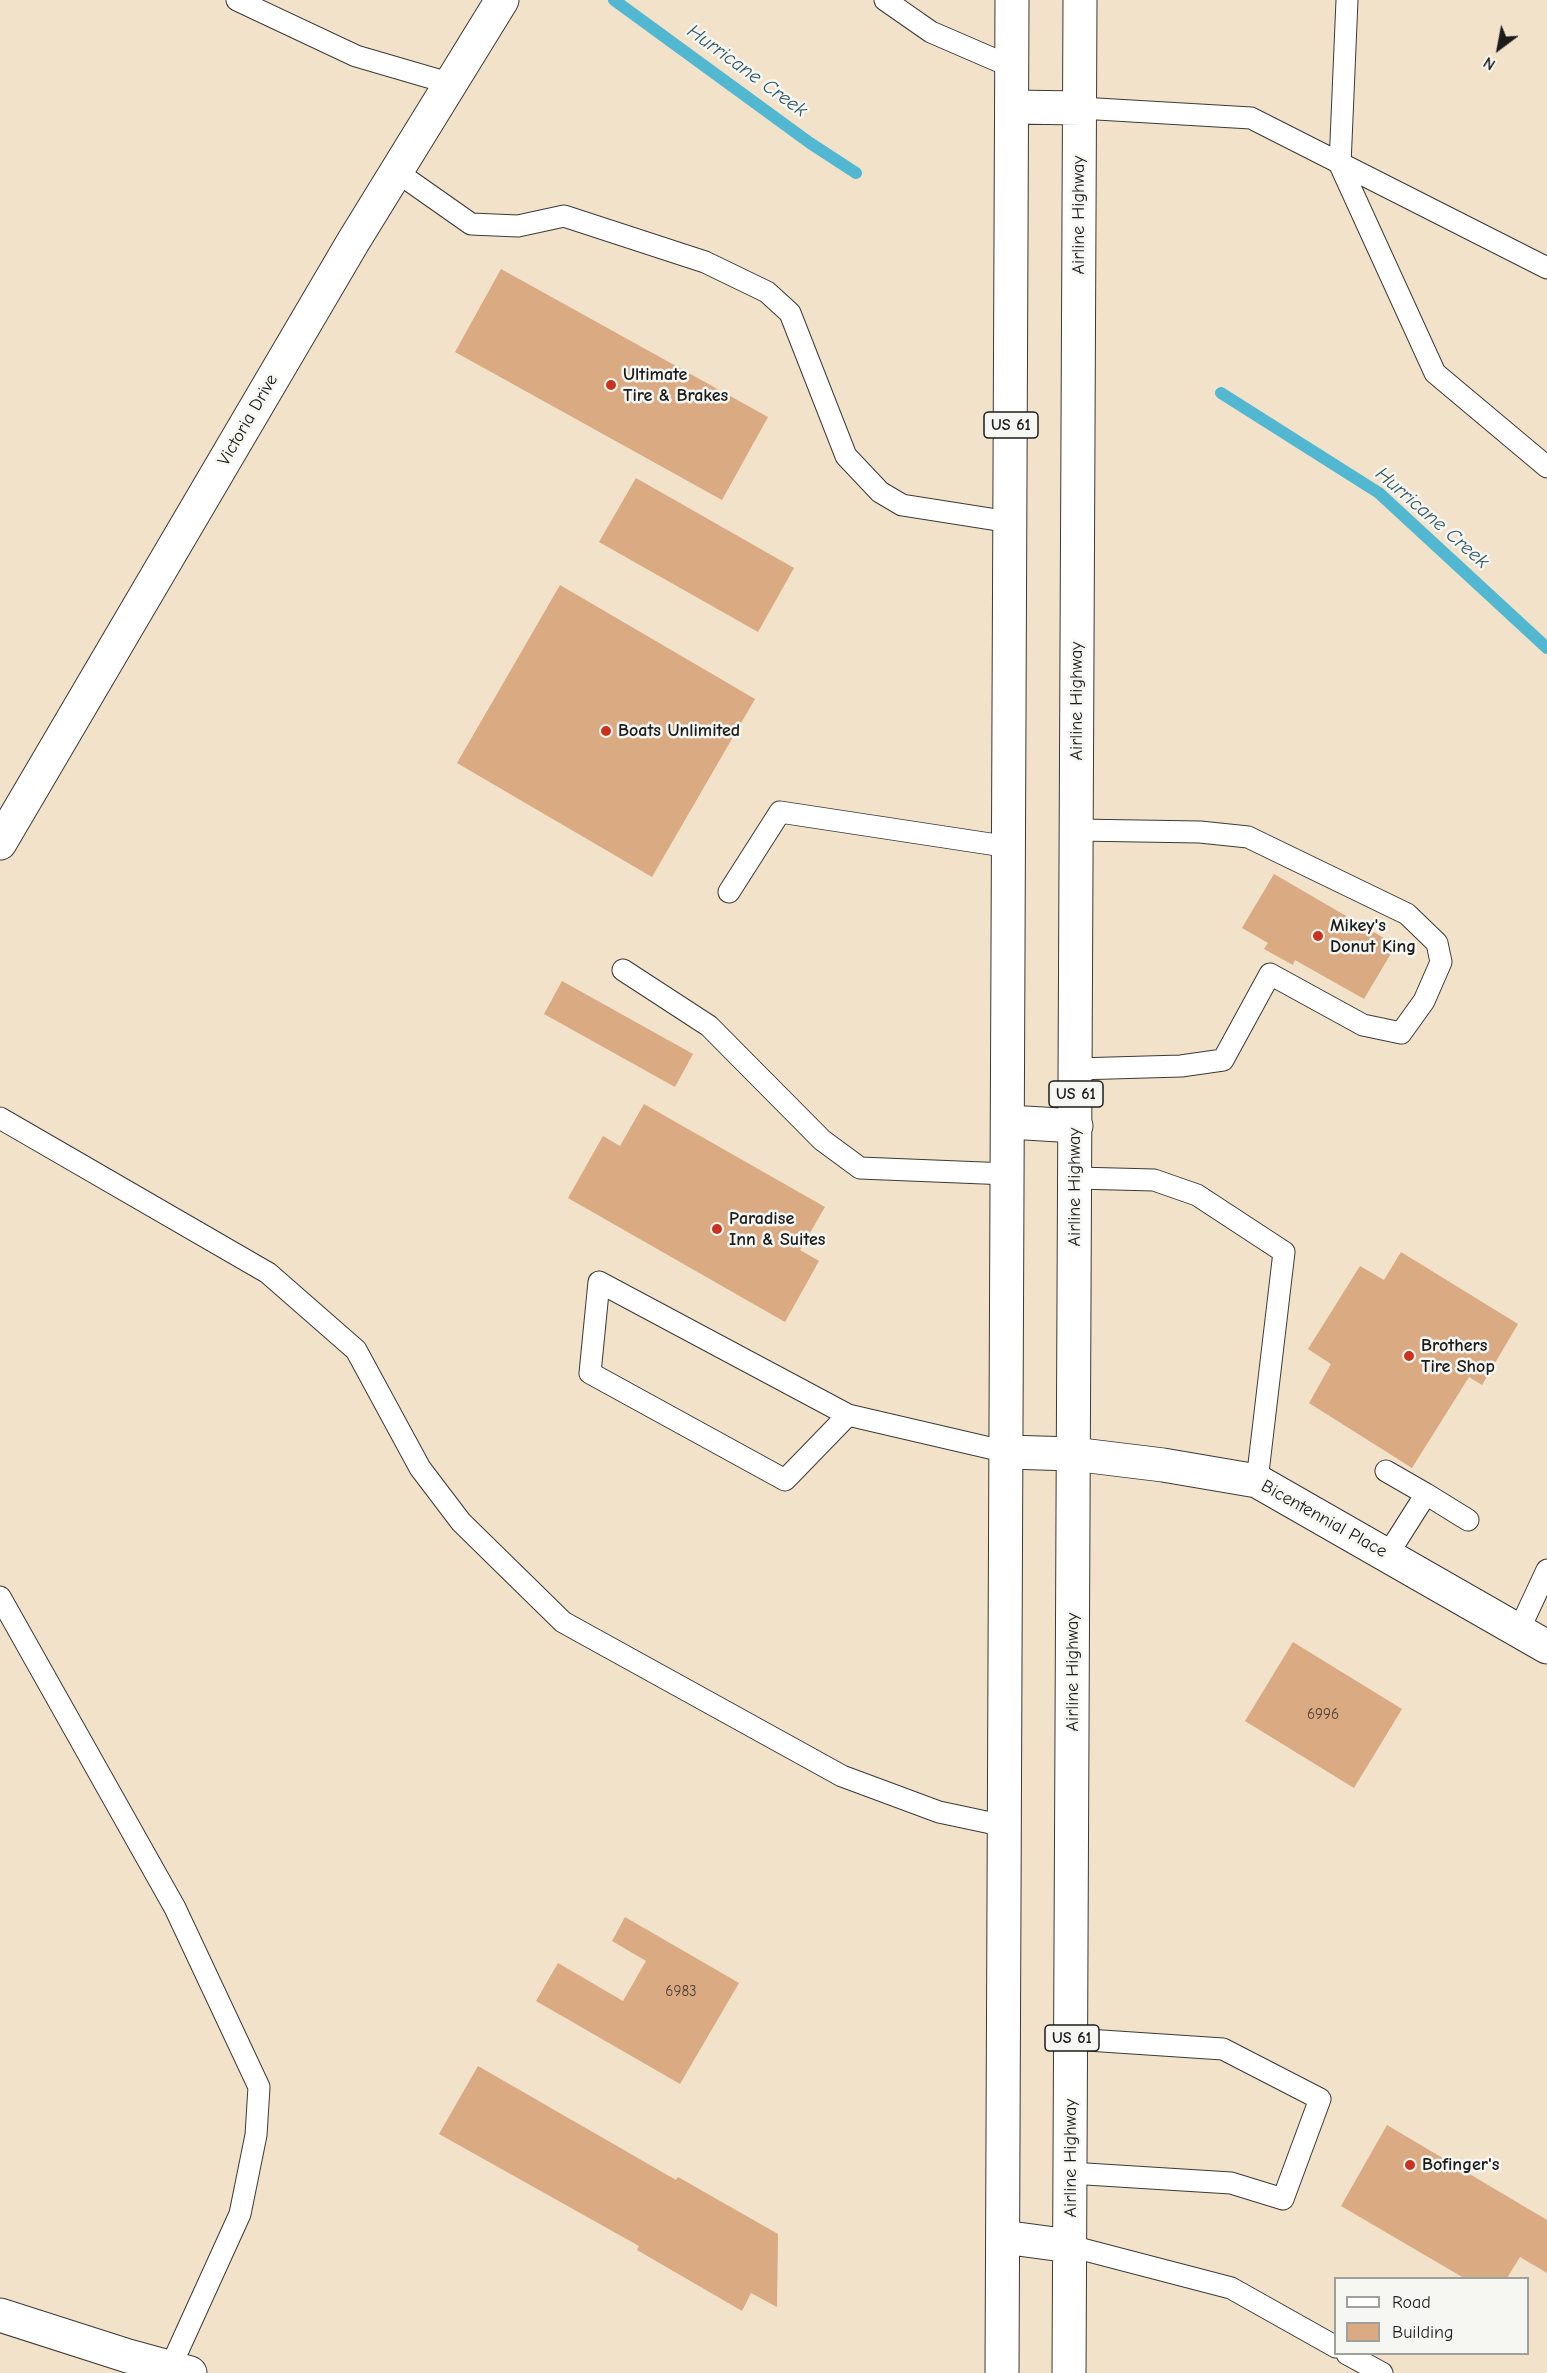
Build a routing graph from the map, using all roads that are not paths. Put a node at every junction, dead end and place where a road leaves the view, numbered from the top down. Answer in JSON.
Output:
{"nodes":[{"id":1,"x":237,"y":0,"type":"edge"},
{"id":2,"x":502,"y":0,"type":"edge"},
{"id":3,"x":885,"y":0,"type":"edge"},
{"id":4,"x":1012,"y":0,"type":"edge"},
{"id":5,"x":1080,"y":0,"type":"edge"},
{"id":6,"x":1347,"y":0,"type":"edge"},
{"id":7,"x":1012,"y":67,"type":"junction"},
{"id":8,"x":452,"y":84,"type":"junction"},
{"id":9,"x":1012,"y":107,"type":"junction"},
{"id":10,"x":1080,"y":108,"type":"junction"},
{"id":11,"x":1340,"y":165,"type":"junction"},
{"id":12,"x":397,"y":172,"type":"junction"},
{"id":13,"x":1547,"y":268,"type":"edge"},
{"id":14,"x":1547,"y":467,"type":"edge"},
{"id":15,"x":1010,"y":522,"type":"junction"},
{"id":16,"x":1077,"y":830,"type":"junction"},
{"id":17,"x":0,"y":843,"type":"edge"},
{"id":18,"x":1010,"y":847,"type":"junction"},
{"id":19,"x":729,"y":892,"type":"dead end"},
{"id":20,"x":623,"y":970,"type":"dead end"},
{"id":21,"x":1076,"y":1069,"type":"junction"},
{"id":22,"x":0,"y":1118,"type":"edge"},
{"id":23,"x":1009,"y":1122,"type":"junction"},
{"id":24,"x":1076,"y":1126,"type":"junction"},
{"id":25,"x":1008,"y":1174,"type":"junction"},
{"id":26,"x":1076,"y":1178,"type":"junction"},
{"id":27,"x":848,"y":1415,"type":"junction"},
{"id":28,"x":1007,"y":1452,"type":"junction"},
{"id":29,"x":1073,"y":1454,"type":"junction"},
{"id":30,"x":1386,"y":1471,"type":"dead end"},
{"id":31,"x":1257,"y":1481,"type":"junction"},
{"id":32,"x":1426,"y":1494,"type":"junction"},
{"id":33,"x":1468,"y":1520,"type":"dead end"},
{"id":34,"x":1388,"y":1554,"type":"junction"},
{"id":35,"x":1547,"y":1570,"type":"edge"},
{"id":36,"x":0,"y":1597,"type":"edge"},
{"id":37,"x":1519,"y":1630,"type":"junction"},
{"id":38,"x":1547,"y":1647,"type":"edge"},
{"id":39,"x":1005,"y":1826,"type":"junction"},
{"id":40,"x":1072,"y":2039,"type":"junction"},
{"id":41,"x":1070,"y":2173,"type":"junction"},
{"id":42,"x":1003,"y":2237,"type":"junction"},
{"id":43,"x":1070,"y":2246,"type":"junction"},
{"id":44,"x":0,"y":2314,"type":"edge"},
{"id":45,"x":1334,"y":2346,"type":"edge"},
{"id":46,"x":1349,"y":2355,"type":"edge"},
{"id":47,"x":180,"y":2371,"type":"edge"},
{"id":48,"x":1002,"y":2373,"type":"edge"},
{"id":49,"x":1070,"y":2373,"type":"edge"},
{"id":50,"x":1382,"y":2373,"type":"edge"}],
"edges":[{"from":1,"to":8,"type":"lane"},
{"from":2,"to":8,"type":"main road","name":"Victoria Drive"},
{"from":3,"to":7,"type":"lane"},
{"from":4,"to":7,"type":"main road","number":"US 61"},
{"from":5,"to":10,"type":"main road","name":"Airline Highway","number":"US 61"},
{"from":6,"to":11,"type":"lane"},
{"from":7,"to":9,"type":"main road","number":"US 61"},
{"from":8,"to":12,"type":"main road","name":"Victoria Drive"},
{"from":9,"to":10,"type":"main road"},
{"from":9,"to":15,"type":"main road","number":"US 61"},
{"from":10,"to":11,"type":"lane"},
{"from":10,"to":16,"type":"main road","name":"Airline Highway","number":"US 61"},
{"from":11,"to":13,"type":"lane"},
{"from":11,"to":14,"type":"lane"},
{"from":12,"to":15,"type":"lane"},
{"from":12,"to":17,"type":"main road","name":"Victoria Drive"},
{"from":15,"to":18,"type":"main road","number":"US 61"},
{"from":16,"to":21,"type":"main road","name":"Airline Highway","number":"US 61"},
{"from":16,"to":21,"type":"lane"},
{"from":18,"to":19,"type":"lane"},
{"from":18,"to":23,"type":"main road","number":"US 61"},
{"from":20,"to":25,"type":"lane"},
{"from":21,"to":24,"type":"main road","name":"Airline Highway","number":"US 61"},
{"from":22,"to":39,"type":"lane"},
{"from":23,"to":24,"type":"main road"},
{"from":23,"to":25,"type":"main road","number":"US 61"},
{"from":24,"to":26,"type":"main road","name":"Airline Highway","number":"US 61"},
{"from":25,"to":28,"type":"main road","number":"US 61"},
{"from":26,"to":29,"type":"main road","name":"Airline Highway","number":"US 61"},
{"from":26,"to":31,"type":"lane"},
{"from":27,"to":27,"type":"lane"},
{"from":27,"to":28,"type":"lane"},
{"from":28,"to":29,"type":"main road","name":"Bicentennial Place"},
{"from":28,"to":39,"type":"main road","number":"US 61"},
{"from":29,"to":31,"type":"main road","name":"Bicentennial Place"},
{"from":29,"to":40,"type":"main road","name":"Airline Highway","number":"US 61"},
{"from":30,"to":32,"type":"lane"},
{"from":31,"to":34,"type":"main road","name":"Bicentennial Place"},
{"from":32,"to":33,"type":"lane"},
{"from":32,"to":34,"type":"lane"},
{"from":34,"to":37,"type":"main road","name":"Bicentennial Place"},
{"from":35,"to":37,"type":"lane"},
{"from":36,"to":47,"type":"lane"},
{"from":37,"to":38,"type":"main road","name":"Bicentennial Place"},
{"from":39,"to":42,"type":"main road","number":"US 61"},
{"from":40,"to":41,"type":"main road","name":"Airline Highway","number":"US 61"},
{"from":40,"to":41,"type":"lane"},
{"from":41,"to":43,"type":"main road","name":"Airline Highway","number":"US 61"},
{"from":42,"to":43,"type":"main road"},
{"from":42,"to":48,"type":"main road","number":"US 61"},
{"from":43,"to":45,"type":"lane"},
{"from":43,"to":49,"type":"main road","name":"Airline Highway","number":"US 61"},
{"from":44,"to":47,"type":"main road"},
{"from":46,"to":50,"type":"lane"}]}
